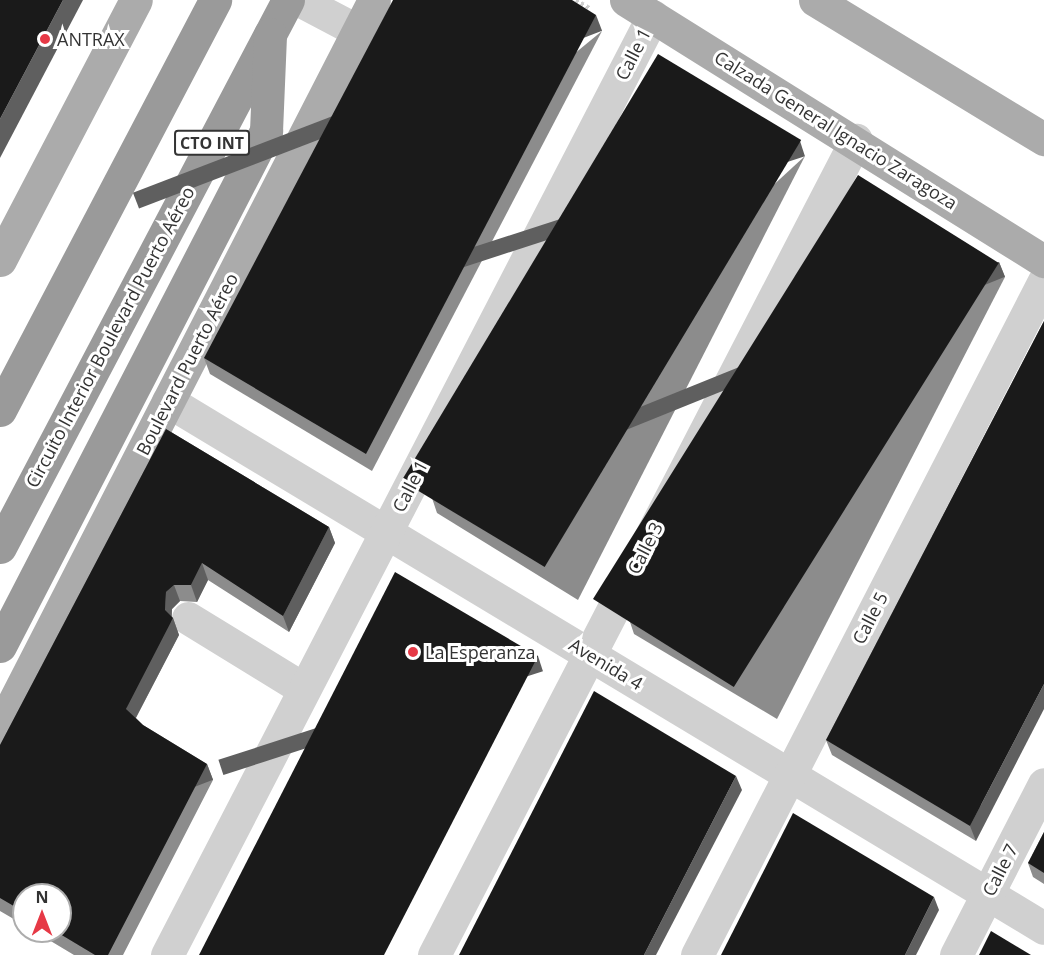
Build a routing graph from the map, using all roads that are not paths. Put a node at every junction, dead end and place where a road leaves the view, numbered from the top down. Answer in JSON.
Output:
{"nodes":[{"id":1,"x":136,"y":0,"type":"edge"},
{"id":2,"x":215,"y":0,"type":"edge"},
{"id":3,"x":288,"y":0,"type":"edge"},
{"id":4,"x":299,"y":0,"type":"edge"},
{"id":5,"x":374,"y":0,"type":"edge"},
{"id":6,"x":815,"y":0,"type":"edge"},
{"id":7,"x":627,"y":10,"type":"edge"},
{"id":8,"x":358,"y":31,"type":"junction"},
{"id":9,"x":270,"y":34,"type":"junction"},
{"id":10,"x":1044,"y":139,"type":"edge"},
{"id":11,"x":856,"y":141,"type":"junction"},
{"id":12,"x":0,"y":260,"type":"edge"},
{"id":13,"x":1044,"y":261,"type":"edge"},
{"id":14,"x":1044,"y":281,"type":"edge"},
{"id":15,"x":168,"y":401,"type":"junction"},
{"id":16,"x":0,"y":410,"type":"edge"},
{"id":17,"x":386,"y":531,"type":"junction"},
{"id":18,"x":0,"y":547,"type":"edge"},
{"id":19,"x":188,"y":618,"type":"dead end"},
{"id":20,"x":0,"y":646,"type":"edge"},
{"id":21,"x":590,"y":654,"type":"junction"},
{"id":22,"x":304,"y":689,"type":"junction"},
{"id":23,"x":0,"y":729,"type":"edge"},
{"id":24,"x":790,"y":774,"type":"junction"},
{"id":25,"x":1044,"y":784,"type":"edge"},
{"id":26,"x":988,"y":894,"type":"junction"},
{"id":27,"x":1044,"y":928,"type":"edge"},
{"id":28,"x":166,"y":955,"type":"edge"},
{"id":29,"x":434,"y":955,"type":"edge"},
{"id":30,"x":697,"y":955,"type":"edge"},
{"id":31,"x":957,"y":955,"type":"edge"}],
"edges":[{"from":1,"to":12,"type":"main road"},
{"from":2,"to":16,"type":"highway","number":"CTO INT"},
{"from":3,"to":9,"type":"highway","name":"Circuito Interior Boulevard Puerto Aéreo","number":"CTO INT"},
{"from":4,"to":8,"type":"street"},
{"from":5,"to":8,"type":"main road","name":"Boulevard Puerto Aéreo"},
{"from":6,"to":10,"type":"main road"},
{"from":7,"to":11,"type":"main road","name":"Calzada General Ignacio Zaragoza"},
{"from":7,"to":17,"type":"street","name":"Calle 1"},
{"from":8,"to":15,"type":"main road","name":"Boulevard Puerto Aéreo"},
{"from":9,"to":18,"type":"highway","name":"Circuito Interior Boulevard Puerto Aéreo","number":"CTO INT"},
{"from":9,"to":20,"type":"highway"},
{"from":11,"to":13,"type":"main road","name":"Calzada General Ignacio Zaragoza"},
{"from":11,"to":21,"type":"street","name":"Calle 3"},
{"from":14,"to":24,"type":"street","name":"Calle 5"},
{"from":15,"to":17,"type":"street","name":"Avenida 4"},
{"from":15,"to":23,"type":"main road","name":"Boulevard Puerto Aéreo"},
{"from":17,"to":21,"type":"street","name":"Avenida 4"},
{"from":17,"to":22,"type":"street","name":"Calle 1"},
{"from":19,"to":22,"type":"street"},
{"from":21,"to":24,"type":"street","name":"Avenida 4"},
{"from":21,"to":29,"type":"street","name":"Calle 3"},
{"from":22,"to":28,"type":"street","name":"Calle 1"},
{"from":24,"to":26,"type":"street","name":"Avenida 4"},
{"from":24,"to":30,"type":"street","name":"Calle 5"},
{"from":25,"to":26,"type":"street","name":"Calle 7"},
{"from":26,"to":27,"type":"street","name":"Avenida 4"},
{"from":26,"to":31,"type":"street","name":"Calle 7"}]}
